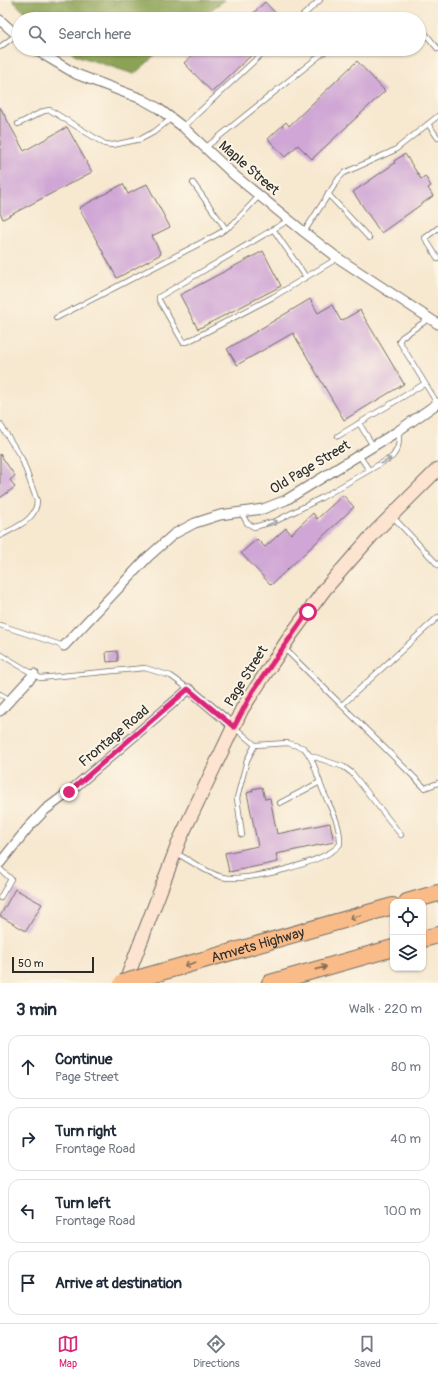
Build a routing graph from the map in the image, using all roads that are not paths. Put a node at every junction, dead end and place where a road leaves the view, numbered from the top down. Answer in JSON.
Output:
{"nodes":[{"id":1,"x":320,"y":0,"type":"edge"},
{"id":2,"x":307,"y":12,"type":"edge"},
{"id":3,"x":0,"y":20,"type":"edge"},
{"id":4,"x":12,"y":31,"type":"edge"},
{"id":5,"x":426,"y":34,"type":"edge"},
{"id":6,"x":12,"y":40,"type":"edge"},
{"id":7,"x":0,"y":47,"type":"edge"},
{"id":8,"x":438,"y":49,"type":"edge"},
{"id":9,"x":46,"y":56,"type":"edge"},
{"id":10,"x":259,"y":56,"type":"edge"},
{"id":11,"x":319,"y":56,"type":"edge"},
{"id":12,"x":438,"y":116,"type":"edge"},
{"id":13,"x":172,"y":118,"type":"junction"},
{"id":14,"x":18,"y":124,"type":"dead end"},
{"id":15,"x":428,"y":124,"type":"junction"},
{"id":16,"x":183,"y":127,"type":"junction"},
{"id":17,"x":438,"y":138,"type":"edge"},
{"id":18,"x":205,"y":148,"type":"junction"},
{"id":19,"x":193,"y":183,"type":"dead end"},
{"id":20,"x":328,"y":194,"type":"junction"},
{"id":21,"x":259,"y":196,"type":"junction"},
{"id":22,"x":289,"y":220,"type":"junction"},
{"id":23,"x":438,"y":228,"type":"edge"},
{"id":24,"x":226,"y":229,"type":"junction"},
{"id":25,"x":273,"y":229,"type":"junction"},
{"id":26,"x":304,"y":232,"type":"junction"},
{"id":27,"x":369,"y":238,"type":"dead end"},
{"id":28,"x":338,"y":258,"type":"junction"},
{"id":29,"x":438,"y":259,"type":"edge"},
{"id":30,"x":306,"y":277,"type":"junction"},
{"id":31,"x":56,"y":318,"type":"dead end"},
{"id":32,"x":430,"y":318,"type":"junction"},
{"id":33,"x":438,"y":324,"type":"edge"},
{"id":34,"x":424,"y":384,"type":"junction"},
{"id":35,"x":437,"y":403,"type":"edge"},
{"id":36,"x":359,"y":423,"type":"junction"},
{"id":37,"x":0,"y":424,"type":"edge"},
{"id":38,"x":398,"y":431,"type":"junction"},
{"id":39,"x":338,"y":436,"type":"dead end"},
{"id":40,"x":373,"y":446,"type":"junction"},
{"id":41,"x":359,"y":455,"type":"junction"},
{"id":42,"x":438,"y":469,"type":"edge"},
{"id":43,"x":369,"y":470,"type":"junction"},
{"id":44,"x":241,"y":512,"type":"junction"},
{"id":45,"x":392,"y":515,"type":"junction"},
{"id":46,"x":0,"y":536,"type":"edge"},
{"id":47,"x":438,"y":566,"type":"edge"},
{"id":48,"x":438,"y":617,"type":"edge"},
{"id":49,"x":0,"y":625,"type":"edge"},
{"id":50,"x":64,"y":646,"type":"joint"},
{"id":51,"x":283,"y":646,"type":"junction"},
{"id":52,"x":0,"y":654,"type":"edge"},
{"id":53,"x":34,"y":674,"type":"junction"},
{"id":54,"x":188,"y":689,"type":"junction"},
{"id":55,"x":0,"y":694,"type":"edge"},
{"id":56,"x":10,"y":700,"type":"junction"},
{"id":57,"x":342,"y":706,"type":"junction"},
{"id":58,"x":0,"y":711,"type":"edge"},
{"id":59,"x":234,"y":727,"type":"junction"},
{"id":60,"x":255,"y":745,"type":"junction"},
{"id":61,"x":310,"y":755,"type":"junction"},
{"id":62,"x":320,"y":782,"type":"junction"},
{"id":63,"x":438,"y":783,"type":"edge"},
{"id":64,"x":280,"y":803,"type":"dead end"},
{"id":65,"x":242,"y":835,"type":"dead end"},
{"id":66,"x":401,"y":835,"type":"dead end"},
{"id":67,"x":175,"y":853,"type":"junction"},
{"id":68,"x":0,"y":863,"type":"edge"},
{"id":69,"x":0,"y":869,"type":"edge"},
{"id":70,"x":438,"y":893,"type":"edge"},
{"id":71,"x":0,"y":898,"type":"edge"},
{"id":72,"x":417,"y":899,"type":"edge"},
{"id":73,"x":390,"y":907,"type":"edge"},
{"id":74,"x":438,"y":935,"type":"edge"},
{"id":75,"x":426,"y":938,"type":"edge"},
{"id":76,"x":390,"y":949,"type":"edge"},
{"id":77,"x":124,"y":983,"type":"edge"},
{"id":78,"x":270,"y":983,"type":"edge"}],
"edges":[{"from":1,"to":2,"type":"lane"},
{"from":3,"to":4,"type":"street"},
{"from":5,"to":8,"type":"lane"},
{"from":6,"to":7,"type":"lane"},
{"from":9,"to":13,"type":"street","name":"Maple Street"},
{"from":10,"to":16,"type":"lane"},
{"from":11,"to":18,"type":"lane"},
{"from":12,"to":15,"type":"lane"},
{"from":13,"to":14,"type":"lane"},
{"from":13,"to":16,"type":"street","name":"Maple Street"},
{"from":15,"to":17,"type":"lane"},
{"from":15,"to":20,"type":"lane"},
{"from":16,"to":18,"type":"street","name":"Maple Street"},
{"from":18,"to":21,"type":"street","name":"Maple Street"},
{"from":19,"to":24,"type":"lane"},
{"from":20,"to":26,"type":"lane"},
{"from":20,"to":27,"type":"lane"},
{"from":21,"to":22,"type":"street","name":"Maple Street"},
{"from":21,"to":24,"type":"lane"},
{"from":22,"to":25,"type":"lane"},
{"from":22,"to":26,"type":"street","name":"Maple Street"},
{"from":23,"to":29,"type":"lane"},
{"from":24,"to":31,"type":"lane"},
{"from":25,"to":30,"type":"lane"},
{"from":25,"to":30,"type":"lane"},
{"from":26,"to":28,"type":"street","name":"Maple Street"},
{"from":28,"to":30,"type":"lane"},
{"from":28,"to":32,"type":"street","name":"Maple Street"},
{"from":32,"to":33,"type":"street","name":"Maple Street"},
{"from":32,"to":34,"type":"lane"},
{"from":34,"to":35,"type":"lane"},
{"from":34,"to":36,"type":"lane"},
{"from":35,"to":38,"type":"street","name":"Old Page Street"},
{"from":36,"to":39,"type":"lane"},
{"from":36,"to":40,"type":"lane"},
{"from":37,"to":46,"type":"lane"},
{"from":38,"to":40,"type":"street","name":"Old Page Street"},
{"from":43,"to":38,"type":"lane","one_way":true},
{"from":40,"to":41,"type":"street","name":"Old Page Street"},
{"from":41,"to":43,"type":"lane"},
{"from":41,"to":44,"type":"street","name":"Old Page Street"},
{"from":42,"to":45,"type":"main road","name":"Page Street"},
{"from":44,"to":43,"type":"lane","one_way":true},
{"from":44,"to":50,"type":"street","name":"Old Page Street"},
{"from":45,"to":47,"type":"lane"},
{"from":45,"to":51,"type":"main road","name":"Page Street"},
{"from":48,"to":57,"type":"lane"},
{"from":49,"to":50,"type":"lane"},
{"from":51,"to":57,"type":"lane"},
{"from":51,"to":59,"type":"main road","name":"Page Street"},
{"from":52,"to":53,"type":"lane"},
{"from":53,"to":54,"type":"lane"},
{"from":53,"to":56,"type":"street"},
{"from":54,"to":59,"type":"street"},
{"from":54,"to":68,"type":"street","name":"Frontage Road"},
{"from":55,"to":56,"type":"lane"},
{"from":56,"to":58,"type":"street"},
{"from":57,"to":63,"type":"lane"},
{"from":59,"to":60,"type":"lane"},
{"from":59,"to":67,"type":"main road","name":"Page Street"},
{"from":60,"to":61,"type":"lane"},
{"from":60,"to":65,"type":"lane"},
{"from":61,"to":62,"type":"lane"},
{"from":61,"to":66,"type":"lane"},
{"from":62,"to":64,"type":"lane"},
{"from":62,"to":67,"type":"lane"},
{"from":67,"to":77,"type":"main road","name":"Page Street"},
{"from":69,"to":71,"type":"lane"},
{"from":70,"to":72,"type":"highway"},
{"from":73,"to":77,"type":"highway","name":"Amvets Highway","one_way":true,"bridge":true},
{"from":74,"to":75,"type":"highway"},
{"from":78,"to":76,"type":"highway","one_way":true}]}
